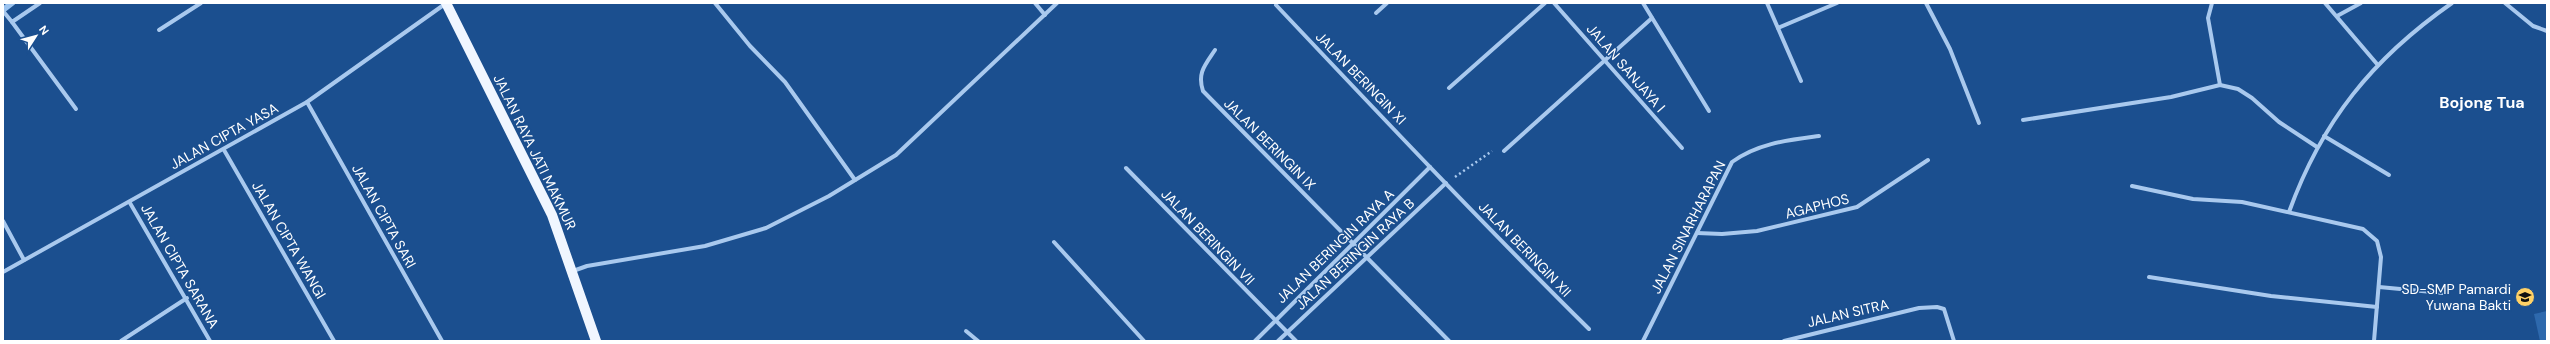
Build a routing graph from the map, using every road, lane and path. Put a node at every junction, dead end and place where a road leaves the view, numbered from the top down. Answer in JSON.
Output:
{"nodes":[{"id":1,"x":40,"y":3,"type":"edge"},
{"id":2,"x":201,"y":3,"type":"edge"},
{"id":3,"x":446,"y":3,"type":"edge"},
{"id":4,"x":715,"y":3,"type":"edge"},
{"id":5,"x":1035,"y":3,"type":"edge"},
{"id":6,"x":1056,"y":3,"type":"edge"},
{"id":7,"x":1387,"y":3,"type":"edge"},
{"id":8,"x":1545,"y":3,"type":"edge"},
{"id":9,"x":1554,"y":3,"type":"edge"},
{"id":10,"x":1643,"y":3,"type":"edge"},
{"id":11,"x":1766,"y":3,"type":"edge"},
{"id":12,"x":1837,"y":3,"type":"edge"},
{"id":13,"x":1926,"y":3,"type":"edge"},
{"id":14,"x":2212,"y":3,"type":"edge"},
{"id":15,"x":2325,"y":3,"type":"edge"},
{"id":16,"x":2361,"y":3,"type":"edge"},
{"id":17,"x":2452,"y":3,"type":"edge"},
{"id":18,"x":2505,"y":3,"type":"edge"},
{"id":19,"x":1276,"y":5,"type":"dead end"},
{"id":20,"x":3,"y":11,"type":"edge"},
{"id":21,"x":1376,"y":13,"type":"dead end"},
{"id":22,"x":1045,"y":15,"type":"junction"},
{"id":23,"x":2337,"y":16,"type":"junction"},
{"id":24,"x":1652,"y":18,"type":"junction"},
{"id":25,"x":12,"y":22,"type":"junction"},
{"id":26,"x":1778,"y":28,"type":"junction"},
{"id":27,"x":159,"y":30,"type":"dead end"},
{"id":28,"x":2547,"y":31,"type":"edge"},
{"id":29,"x":1215,"y":50,"type":"dead end"},
{"id":30,"x":1604,"y":60,"type":"junction"},
{"id":31,"x":2378,"y":64,"type":"junction"},
{"id":32,"x":1801,"y":81,"type":"dead end"},
{"id":33,"x":2220,"y":85,"type":"junction"},
{"id":34,"x":1448,"y":88,"type":"dead end"},
{"id":35,"x":307,"y":102,"type":"junction"},
{"id":36,"x":76,"y":109,"type":"dead end"},
{"id":37,"x":1710,"y":112,"type":"dead end"},
{"id":38,"x":2023,"y":120,"type":"dead end"},
{"id":39,"x":1979,"y":123,"type":"dead end"},
{"id":40,"x":1819,"y":136,"type":"dead end"},
{"id":41,"x":2324,"y":136,"type":"junction"},
{"id":42,"x":2317,"y":147,"type":"junction"},
{"id":43,"x":1682,"y":148,"type":"dead end"},
{"id":44,"x":224,"y":150,"type":"junction"},
{"id":45,"x":1504,"y":150,"type":"joint"},
{"id":46,"x":1928,"y":160,"type":"dead end"},
{"id":47,"x":1430,"y":167,"type":"junction"},
{"id":48,"x":1126,"y":168,"type":"dead end"},
{"id":49,"x":2389,"y":175,"type":"dead end"},
{"id":50,"x":855,"y":180,"type":"junction"},
{"id":51,"x":1446,"y":184,"type":"junction"},
{"id":52,"x":2132,"y":186,"type":"dead end"},
{"id":53,"x":130,"y":202,"type":"junction"},
{"id":54,"x":2288,"y":212,"type":"junction"},
{"id":55,"x":3,"y":221,"type":"edge"},
{"id":56,"x":1697,"y":233,"type":"junction"},
{"id":57,"x":1054,"y":242,"type":"dead end"},
{"id":58,"x":1354,"y":243,"type":"junction"},
{"id":59,"x":1367,"y":257,"type":"junction"},
{"id":60,"x":24,"y":260,"type":"junction"},
{"id":61,"x":573,"y":271,"type":"junction"},
{"id":62,"x":3,"y":272,"type":"edge"},
{"id":63,"x":2148,"y":276,"type":"dead end"},
{"id":64,"x":2379,"y":287,"type":"junction"},
{"id":65,"x":2443,"y":293,"type":"dead end"},
{"id":66,"x":187,"y":298,"type":"junction"},
{"id":67,"x":2377,"y":307,"type":"junction"},
{"id":68,"x":1275,"y":321,"type":"junction"},
{"id":69,"x":1589,"y":329,"type":"dead end"},
{"id":70,"x":966,"y":330,"type":"dead end"},
{"id":71,"x":1288,"y":332,"type":"junction"},
{"id":72,"x":121,"y":341,"type":"edge"},
{"id":73,"x":210,"y":341,"type":"edge"},
{"id":74,"x":334,"y":341,"type":"edge"},
{"id":75,"x":442,"y":341,"type":"edge"},
{"id":76,"x":596,"y":341,"type":"edge"},
{"id":77,"x":978,"y":341,"type":"edge"},
{"id":78,"x":1144,"y":341,"type":"edge"},
{"id":79,"x":1255,"y":341,"type":"edge"},
{"id":80,"x":1278,"y":341,"type":"edge"},
{"id":81,"x":1296,"y":341,"type":"edge"},
{"id":82,"x":1449,"y":341,"type":"edge"},
{"id":83,"x":1643,"y":341,"type":"edge"},
{"id":84,"x":1784,"y":341,"type":"edge"},
{"id":85,"x":1954,"y":341,"type":"edge"},
{"id":86,"x":2374,"y":341,"type":"edge"}],
"edges":[{"from":1,"to":25,"type":"street"},
{"from":2,"to":27,"type":"street"},
{"from":3,"to":35,"type":"street","name":"JALAN CIPTA YASA"},
{"from":3,"to":61,"type":"main road","name":"JALAN RAYA JATI MAKMUR"},
{"from":4,"to":50,"type":"street"},
{"from":5,"to":22,"type":"street"},
{"from":6,"to":22,"type":"street"},
{"from":7,"to":21,"type":"street"},
{"from":8,"to":34,"type":"street"},
{"from":9,"to":30,"type":"street","name":"JALAN SANJAYA I"},
{"from":10,"to":24,"type":"street"},
{"from":11,"to":26,"type":"street"},
{"from":12,"to":26,"type":"street"},
{"from":13,"to":39,"type":"street"},
{"from":14,"to":33,"type":"street"},
{"from":15,"to":23,"type":"street"},
{"from":16,"to":23,"type":"street"},
{"from":17,"to":31,"type":"street"},
{"from":18,"to":28,"type":"street"},
{"from":19,"to":47,"type":"street","name":"JALAN BERINGIN XI"},
{"from":20,"to":25,"type":"street"},
{"from":22,"to":50,"type":"street"},
{"from":23,"to":31,"type":"street"},
{"from":24,"to":30,"type":"street"},
{"from":24,"to":37,"type":"street"},
{"from":25,"to":36,"type":"street"},
{"from":26,"to":32,"type":"street"},
{"from":29,"to":58,"type":"street","name":"JALAN BERINGIN IX"},
{"from":30,"to":43,"type":"street","name":"JALAN SANJAYA I"},
{"from":30,"to":45,"type":"street"},
{"from":31,"to":41,"type":"street"},
{"from":33,"to":38,"type":"street"},
{"from":33,"to":42,"type":"street"},
{"from":35,"to":44,"type":"street","name":"JALAN CIPTA YASA"},
{"from":35,"to":75,"type":"street","name":"JALAN CIPTA SARI"},
{"from":40,"to":56,"type":"street","name":"JALAN SINARHARAPAN"},
{"from":41,"to":42,"type":"street"},
{"from":41,"to":49,"type":"street"},
{"from":42,"to":54,"type":"street"},
{"from":44,"to":53,"type":"street","name":"JALAN CIPTA YASA"},
{"from":44,"to":74,"type":"street","name":"JALAN CIPTA WANGI"},
{"from":45,"to":51,"type":"path"},
{"from":46,"to":56,"type":"street","name":"AGAPHOS"},
{"from":47,"to":51,"type":"street","name":"JALAN BERINGIN XI"},
{"from":47,"to":58,"type":"street","name":"JALAN BERINGIN RAYA A"},
{"from":48,"to":68,"type":"street","name":"JALAN BERINGIN VII"},
{"from":50,"to":61,"type":"street"},
{"from":51,"to":59,"type":"street","name":"JALAN BERINGIN RAYA B"},
{"from":51,"to":69,"type":"street","name":"JALAN BERINGIN XII"},
{"from":52,"to":54,"type":"street"},
{"from":53,"to":60,"type":"street","name":"JALAN CIPTA YASA"},
{"from":53,"to":66,"type":"street","name":"JALAN CIPTA SARANA"},
{"from":54,"to":64,"type":"street"},
{"from":55,"to":60,"type":"street"},
{"from":56,"to":83,"type":"street","name":"JALAN SINARHARAPAN"},
{"from":57,"to":78,"type":"street"},
{"from":58,"to":59,"type":"street","name":"JALAN BERINGIN IX"},
{"from":58,"to":68,"type":"street","name":"JALAN BERINGIN RAYA A"},
{"from":59,"to":71,"type":"street","name":"JALAN BERINGIN RAYA B"},
{"from":59,"to":82,"type":"street","name":"JALAN BERINGIN IX"},
{"from":60,"to":62,"type":"street","name":"JALAN CIPTA YASA"},
{"from":61,"to":76,"type":"main road","name":"JALAN RAYA JATI MAKMUR"},
{"from":63,"to":67,"type":"street"},
{"from":64,"to":65,"type":"street"},
{"from":64,"to":67,"type":"street"},
{"from":66,"to":72,"type":"street"},
{"from":66,"to":73,"type":"street","name":"JALAN CIPTA SARANA"},
{"from":67,"to":86,"type":"street"},
{"from":68,"to":71,"type":"street","name":"JALAN BERINGIN VII"},
{"from":68,"to":79,"type":"street","name":"JALAN BERINGIN RAYA A"},
{"from":70,"to":77,"type":"street"},
{"from":71,"to":80,"type":"street","name":"JALAN BERINGIN RAYA B"},
{"from":71,"to":81,"type":"street","name":"JALAN BERINGIN VII"},
{"from":84,"to":85,"type":"street","name":"JALAN SITRA"}]}
